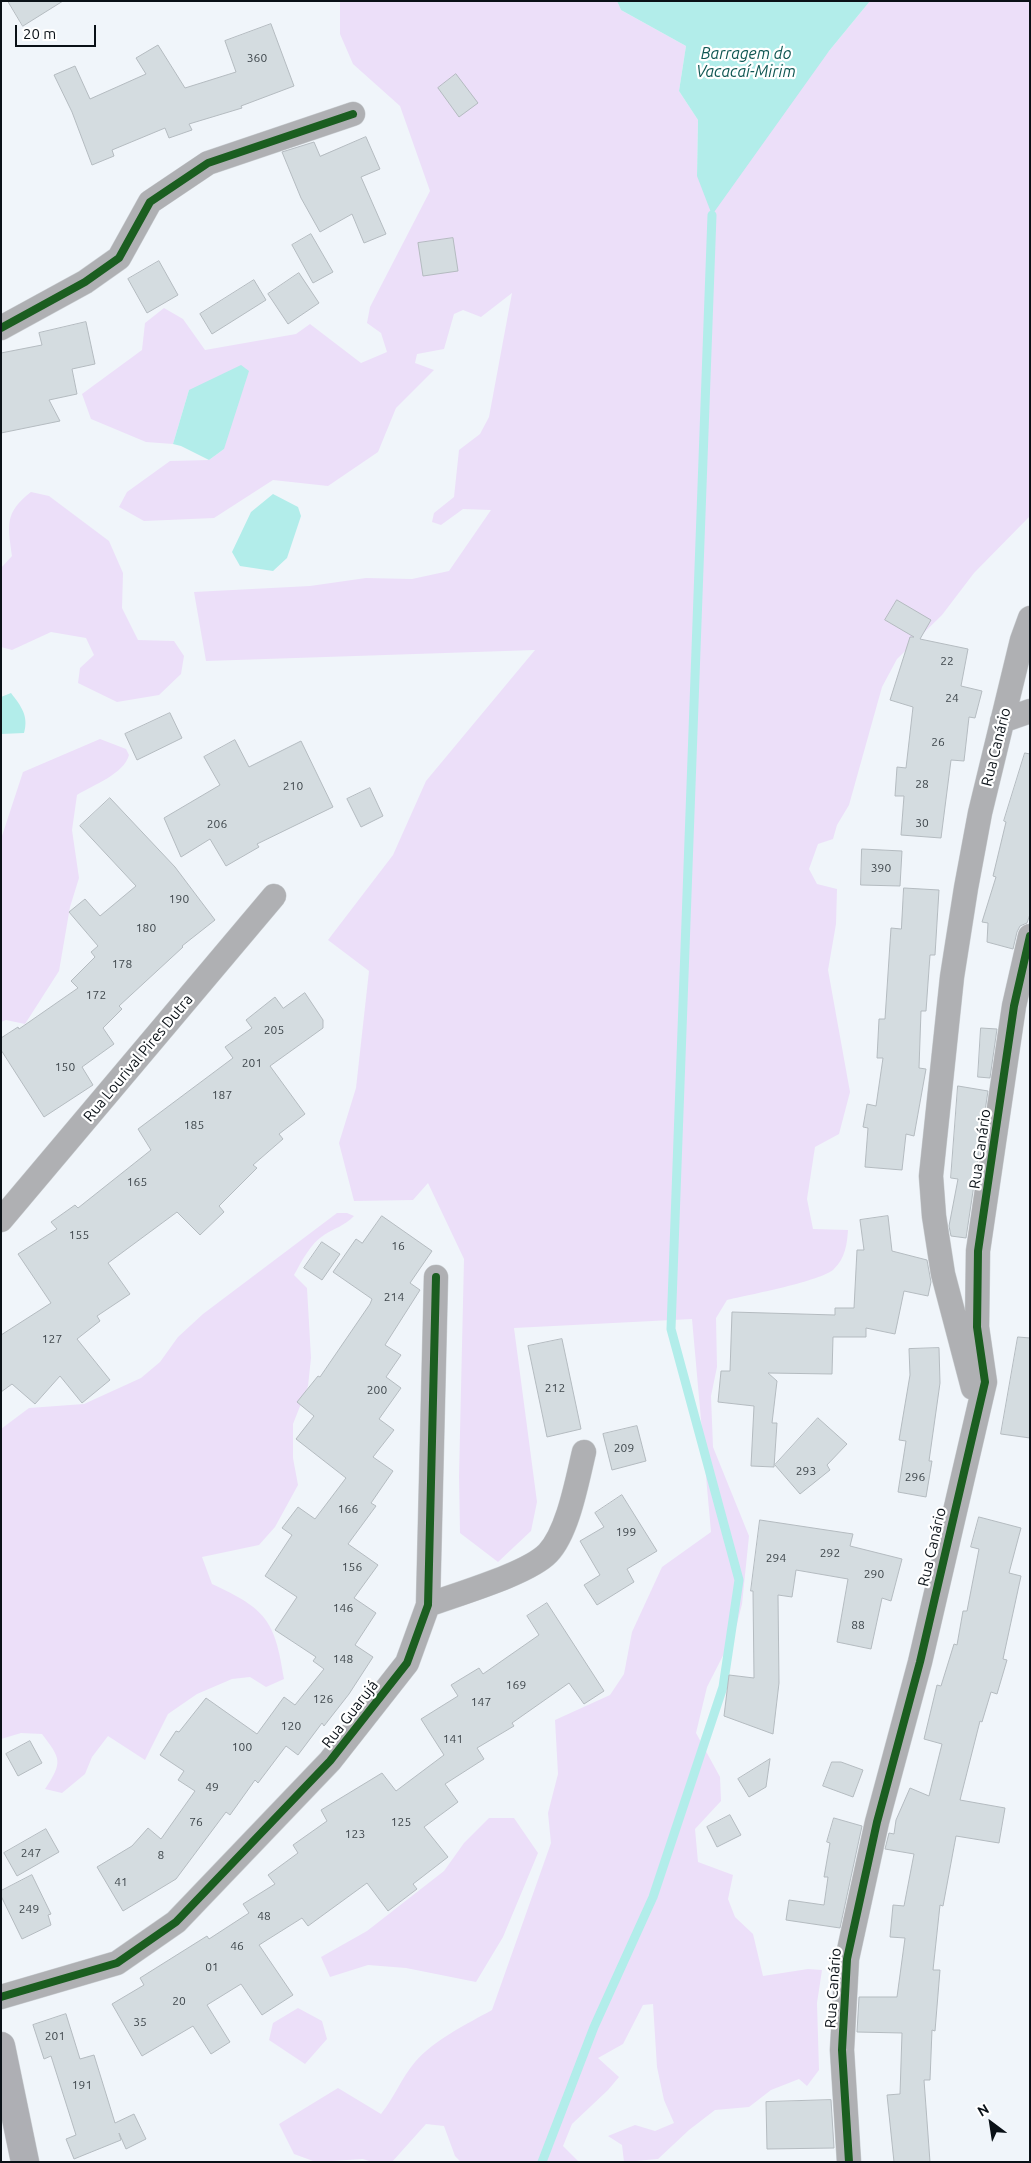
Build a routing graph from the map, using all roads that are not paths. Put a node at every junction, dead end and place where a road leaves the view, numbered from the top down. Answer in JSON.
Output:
{"nodes":[{"id":1,"x":353,"y":114,"type":"dead end"},
{"id":2,"x":1,"y":328,"type":"edge"},
{"id":3,"x":1030,"y":618,"type":"edge"},
{"id":4,"x":1030,"y":711,"type":"edge"},
{"id":5,"x":1002,"y":721,"type":"junction"},
{"id":6,"x":274,"y":896,"type":"dead end"},
{"id":7,"x":1030,"y":936,"type":"edge"},
{"id":8,"x":1,"y":1220,"type":"edge"},
{"id":9,"x":436,"y":1277,"type":"dead end"},
{"id":10,"x":979,"y":1408,"type":"junction"},
{"id":11,"x":584,"y":1452,"type":"dead end"},
{"id":12,"x":428,"y":1605,"type":"junction"},
{"id":13,"x":1,"y":1997,"type":"edge"},
{"id":14,"x":1,"y":2046,"type":"edge"},
{"id":15,"x":25,"y":2162,"type":"edge"},
{"id":16,"x":849,"y":2162,"type":"edge"}],
"edges":[{"from":1,"to":2,"type":"street"},
{"from":3,"to":5,"type":"street","name":"Rua Canário"},
{"from":4,"to":5,"type":"street"},
{"from":5,"to":10,"type":"street","name":"Rua Canário"},
{"from":6,"to":8,"type":"street","name":"Rua Lourival Pires Dutra"},
{"from":7,"to":10,"type":"street","name":"Rua Canário"},
{"from":9,"to":12,"type":"street","name":"Rua Guarujá"},
{"from":10,"to":16,"type":"street","name":"Rua Canário"},
{"from":11,"to":12,"type":"street"},
{"from":12,"to":13,"type":"street","name":"Rua Guarujá"},
{"from":14,"to":15,"type":"street"}]}
